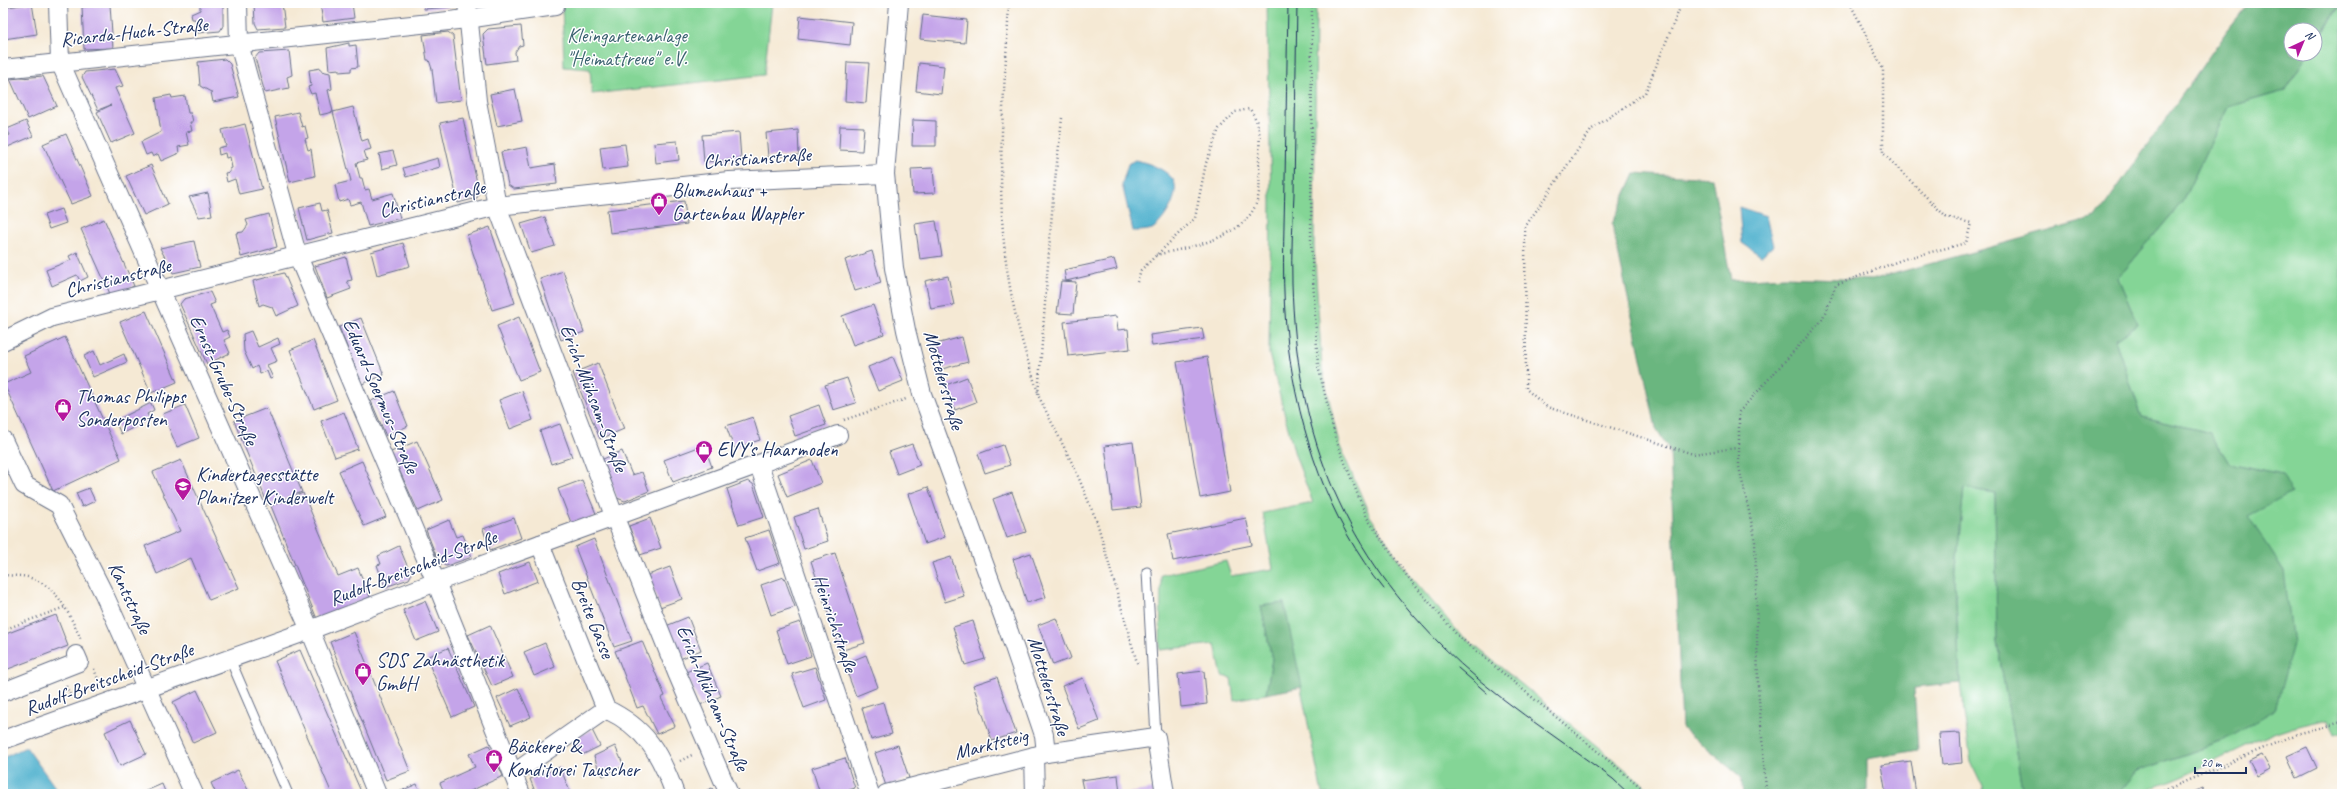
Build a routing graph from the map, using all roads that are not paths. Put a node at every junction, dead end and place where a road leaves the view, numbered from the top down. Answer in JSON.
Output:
{"nodes":[{"id":1,"x":58,"y":3,"type":"edge"},
{"id":2,"x":238,"y":3,"type":"edge"},
{"id":3,"x":899,"y":3,"type":"edge"},
{"id":4,"x":555,"y":6,"type":"dead end"},
{"id":5,"x":467,"y":11,"type":"edge"},
{"id":6,"x":239,"y":44,"type":"junction"},
{"id":7,"x":60,"y":62,"type":"junction"},
{"id":8,"x":3,"y":69,"type":"edge"},
{"id":9,"x":885,"y":174,"type":"junction"},
{"id":10,"x":497,"y":206,"type":"junction"},
{"id":11,"x":297,"y":254,"type":"junction"},
{"id":12,"x":160,"y":291,"type":"junction"},
{"id":13,"x":3,"y":340,"type":"edge"},
{"id":14,"x":838,"y":435,"type":"road end"},
{"id":15,"x":3,"y":440,"type":"edge"},
{"id":16,"x":758,"y":465,"type":"junction"},
{"id":17,"x":616,"y":518,"type":"junction"},
{"id":18,"x":540,"y":544,"type":"junction"},
{"id":19,"x":1147,"y":572,"type":"dead end"},
{"id":20,"x":436,"y":582,"type":"junction"},
{"id":21,"x":310,"y":630,"type":"junction"},
{"id":22,"x":80,"y":650,"type":"road end"},
{"id":23,"x":230,"y":659,"type":"junction"},
{"id":24,"x":146,"y":688,"type":"junction"},
{"id":25,"x":3,"y":692,"type":"edge"},
{"id":26,"x":606,"y":709,"type":"junction"},
{"id":27,"x":1156,"y":736,"type":"junction"},
{"id":28,"x":3,"y":740,"type":"edge"},
{"id":29,"x":1040,"y":755,"type":"junction"},
{"id":30,"x":515,"y":787,"type":"edge"},
{"id":31,"x":194,"y":794,"type":"edge"},
{"id":32,"x":288,"y":794,"type":"edge"},
{"id":33,"x":377,"y":794,"type":"edge"},
{"id":34,"x":675,"y":794,"type":"edge"},
{"id":35,"x":729,"y":794,"type":"edge"},
{"id":36,"x":870,"y":794,"type":"edge"},
{"id":37,"x":886,"y":794,"type":"edge"},
{"id":38,"x":1035,"y":794,"type":"edge"},
{"id":39,"x":1165,"y":794,"type":"edge"}],
"edges":[{"from":1,"to":7,"type":"street","name":"Ernst-Grube-Straße"},
{"from":2,"to":6,"type":"street","name":"Eduard-Soermus-Straße"},
{"from":3,"to":9,"type":"street","name":"Mottelerstraße"},
{"from":4,"to":5,"type":"street","name":"Ricarda-Huch-Straße"},
{"from":5,"to":6,"type":"street","name":"Ricarda-Huch-Straße"},
{"from":5,"to":10,"type":"street","name":"Erich-Mühsam-Straße"},
{"from":6,"to":7,"type":"street","name":"Ricarda-Huch-Straße"},
{"from":6,"to":11,"type":"street","name":"Eduard-Soermus-Straße"},
{"from":7,"to":8,"type":"street","name":"Ricarda-Huch-Straße"},
{"from":7,"to":12,"type":"street","name":"Ernst-Grube-Straße"},
{"from":9,"to":10,"type":"street","name":"Christianstraße"},
{"from":9,"to":29,"type":"street","name":"Mottelerstraße"},
{"from":10,"to":11,"type":"street","name":"Christianstraße"},
{"from":10,"to":17,"type":"street","name":"Erich-Mühsam-Straße"},
{"from":11,"to":12,"type":"street","name":"Christianstraße"},
{"from":11,"to":20,"type":"street","name":"Eduard-Soermus-Straße"},
{"from":12,"to":13,"type":"street","name":"Christianstraße"},
{"from":12,"to":21,"type":"street","name":"Ernst-Grube-Straße"},
{"from":14,"to":16,"type":"street","name":"Rudolf-Breitscheid-Straße"},
{"from":15,"to":24,"type":"street","name":"Kantstraße"},
{"from":16,"to":17,"type":"street","name":"Rudolf-Breitscheid-Straße"},
{"from":16,"to":36,"type":"street","name":"Heinrichstraße"},
{"from":17,"to":18,"type":"street","name":"Rudolf-Breitscheid-Straße"},
{"from":17,"to":35,"type":"street","name":"Erich-Mühsam-Straße"},
{"from":18,"to":20,"type":"street","name":"Rudolf-Breitscheid-Straße"},
{"from":18,"to":26,"type":"street","name":"Breite Gasse"},
{"from":19,"to":27,"type":"lane"},
{"from":20,"to":21,"type":"street","name":"Rudolf-Breitscheid-Straße"},
{"from":20,"to":30,"type":"street","name":"Eduard-Soermus-Straße"},
{"from":21,"to":23,"type":"street","name":"Rudolf-Breitscheid-Straße"},
{"from":21,"to":33,"type":"street","name":"Ernst-Grube-Straße"},
{"from":22,"to":25,"type":"street","name":"Rudolf-Breitscheid-Straße"},
{"from":23,"to":24,"type":"street","name":"Rudolf-Breitscheid-Straße"},
{"from":23,"to":32,"type":"lane"},
{"from":24,"to":28,"type":"street","name":"Rudolf-Breitscheid-Straße"},
{"from":24,"to":31,"type":"street","name":"Kantstraße"},
{"from":26,"to":30,"type":"street"},
{"from":26,"to":34,"type":"street"},
{"from":27,"to":29,"type":"street","name":"Marktsteig"},
{"from":27,"to":39,"type":"street"},
{"from":29,"to":37,"type":"street","name":"Marktsteig"},
{"from":29,"to":38,"type":"street","name":"Mottelerstraße"}]}
